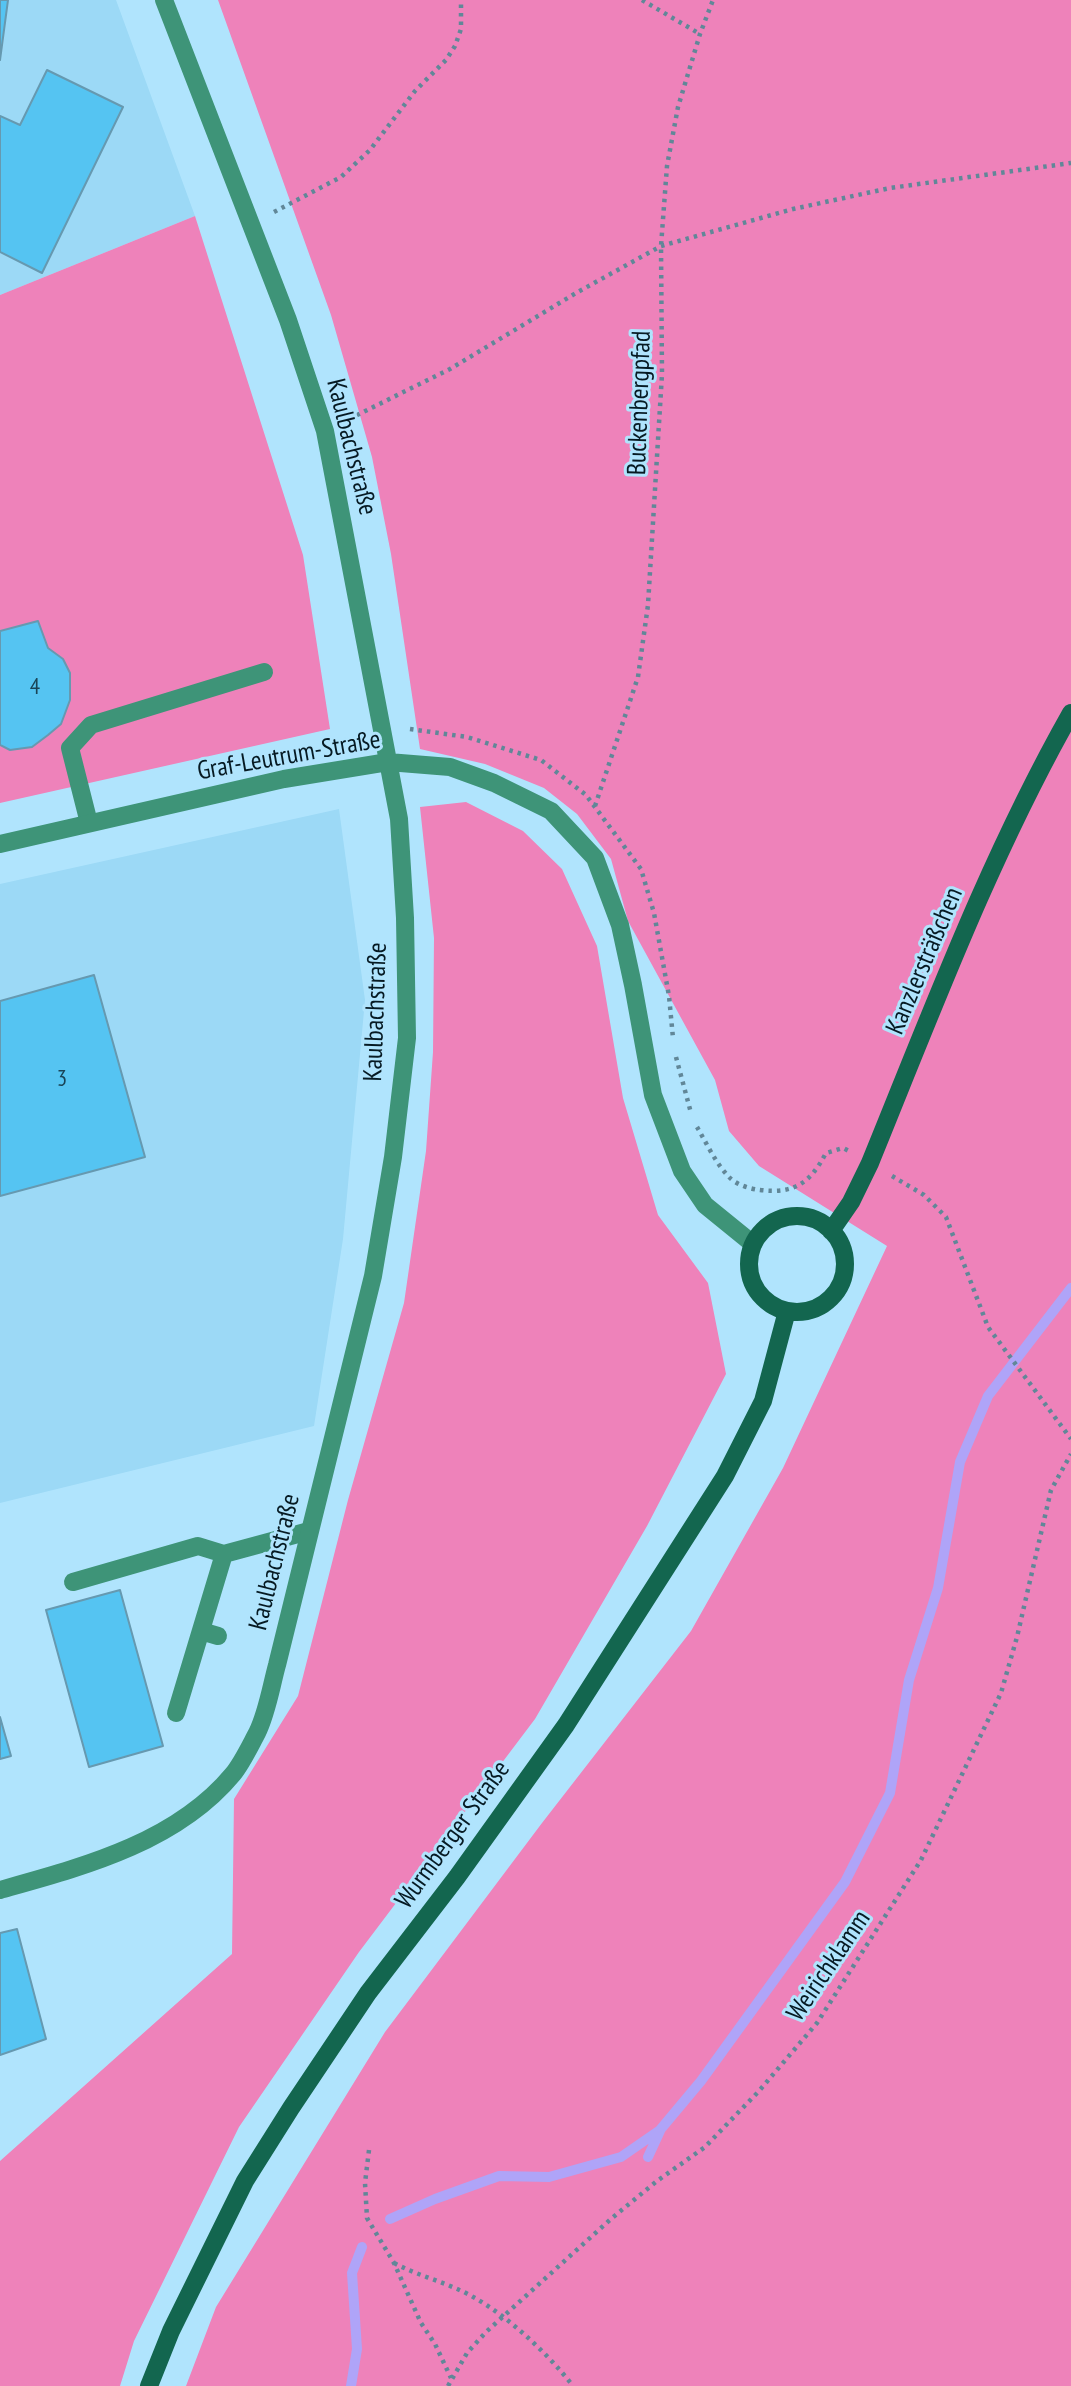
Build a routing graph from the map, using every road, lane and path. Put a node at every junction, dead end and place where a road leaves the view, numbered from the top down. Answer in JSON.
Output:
{"nodes":[{"id":1,"x":164,"y":0,"type":"edge"},
{"id":2,"x":461,"y":0,"type":"edge"},
{"id":3,"x":642,"y":0,"type":"edge"},
{"id":4,"x":713,"y":0,"type":"edge"},
{"id":5,"x":700,"y":34,"type":"junction"},
{"id":6,"x":1071,"y":163,"type":"edge"},
{"id":7,"x":251,"y":224,"type":"junction"},
{"id":8,"x":661,"y":246,"type":"junction"},
{"id":9,"x":325,"y":431,"type":"junction"},
{"id":10,"x":264,"y":672,"type":"dead end"},
{"id":11,"x":1071,"y":713,"type":"edge"},
{"id":12,"x":388,"y":761,"type":"junction"},
{"id":13,"x":594,"y":806,"type":"dead end"},
{"id":14,"x":89,"y":823,"type":"junction"},
{"id":15,"x":0,"y":844,"type":"edge"},
{"id":16,"x":870,"y":1163,"type":"junction"},
{"id":17,"x":831,"y":1231,"type":"junction"},
{"id":18,"x":754,"y":1244,"type":"junction"},
{"id":19,"x":787,"y":1311,"type":"junction"},
{"id":20,"x":1071,"y":1439,"type":"edge"},
{"id":21,"x":1071,"y":1454,"type":"edge"},
{"id":22,"x":309,"y":1531,"type":"junction"},
{"id":23,"x":224,"y":1554,"type":"junction"},
{"id":24,"x":73,"y":1582,"type":"dead end"},
{"id":25,"x":176,"y":1713,"type":"dead end"},
{"id":26,"x":0,"y":1890,"type":"edge"},
{"id":27,"x":369,"y":2150,"type":"dead end"},
{"id":28,"x":394,"y":2263,"type":"junction"},
{"id":29,"x":503,"y":2317,"type":"junction"},
{"id":30,"x":451,"y":2379,"type":"junction"},
{"id":31,"x":149,"y":2386,"type":"edge"},
{"id":32,"x":448,"y":2386,"type":"edge"},
{"id":33,"x":573,"y":2386,"type":"edge"}],
"edges":[{"from":1,"to":7,"type":"street","name":"Kaulbachstraße"},
{"from":2,"to":7,"type":"path"},
{"from":3,"to":5,"type":"path"},
{"from":4,"to":5,"type":"path","name":"Buckenbergpfad"},
{"from":5,"to":8,"type":"path","name":"Buckenbergpfad"},
{"from":6,"to":8,"type":"path"},
{"from":7,"to":9,"type":"street","name":"Kaulbachstraße"},
{"from":8,"to":9,"type":"path"},
{"from":8,"to":13,"type":"path","name":"Buckenbergpfad"},
{"from":9,"to":12,"type":"street","name":"Kaulbachstraße"},
{"from":10,"to":14,"type":"street"},
{"from":11,"to":16,"type":"main road","name":"Kanzlersträßchen"},
{"from":12,"to":14,"type":"street","name":"Graf-Leutrum-Straße"},
{"from":12,"to":18,"type":"street","name":"Graf-Leutrum-Straße"},
{"from":12,"to":22,"type":"street","name":"Kaulbachstraße"},
{"from":14,"to":15,"type":"street","name":"Graf-Leutrum-Straße"},
{"from":16,"to":17,"type":"main road","name":"Kanzlersträßchen"},
{"from":16,"to":20,"type":"path"},
{"from":17,"to":18,"type":"main road"},
{"from":17,"to":19,"type":"main road"},
{"from":18,"to":19,"type":"main road"},
{"from":19,"to":31,"type":"main road","name":"Wurmberger Straße"},
{"from":21,"to":29,"type":"path","name":"Weirichklamm"},
{"from":22,"to":23,"type":"street"},
{"from":22,"to":26,"type":"street","name":"Kaulbachstraße"},
{"from":23,"to":24,"type":"street"},
{"from":23,"to":25,"type":"street"},
{"from":27,"to":28,"type":"path"},
{"from":28,"to":29,"type":"path"},
{"from":28,"to":30,"type":"path"},
{"from":29,"to":30,"type":"path","name":"Weirichklamm"},
{"from":29,"to":33,"type":"path"},
{"from":30,"to":32,"type":"path","name":"Weirichklamm"}]}
